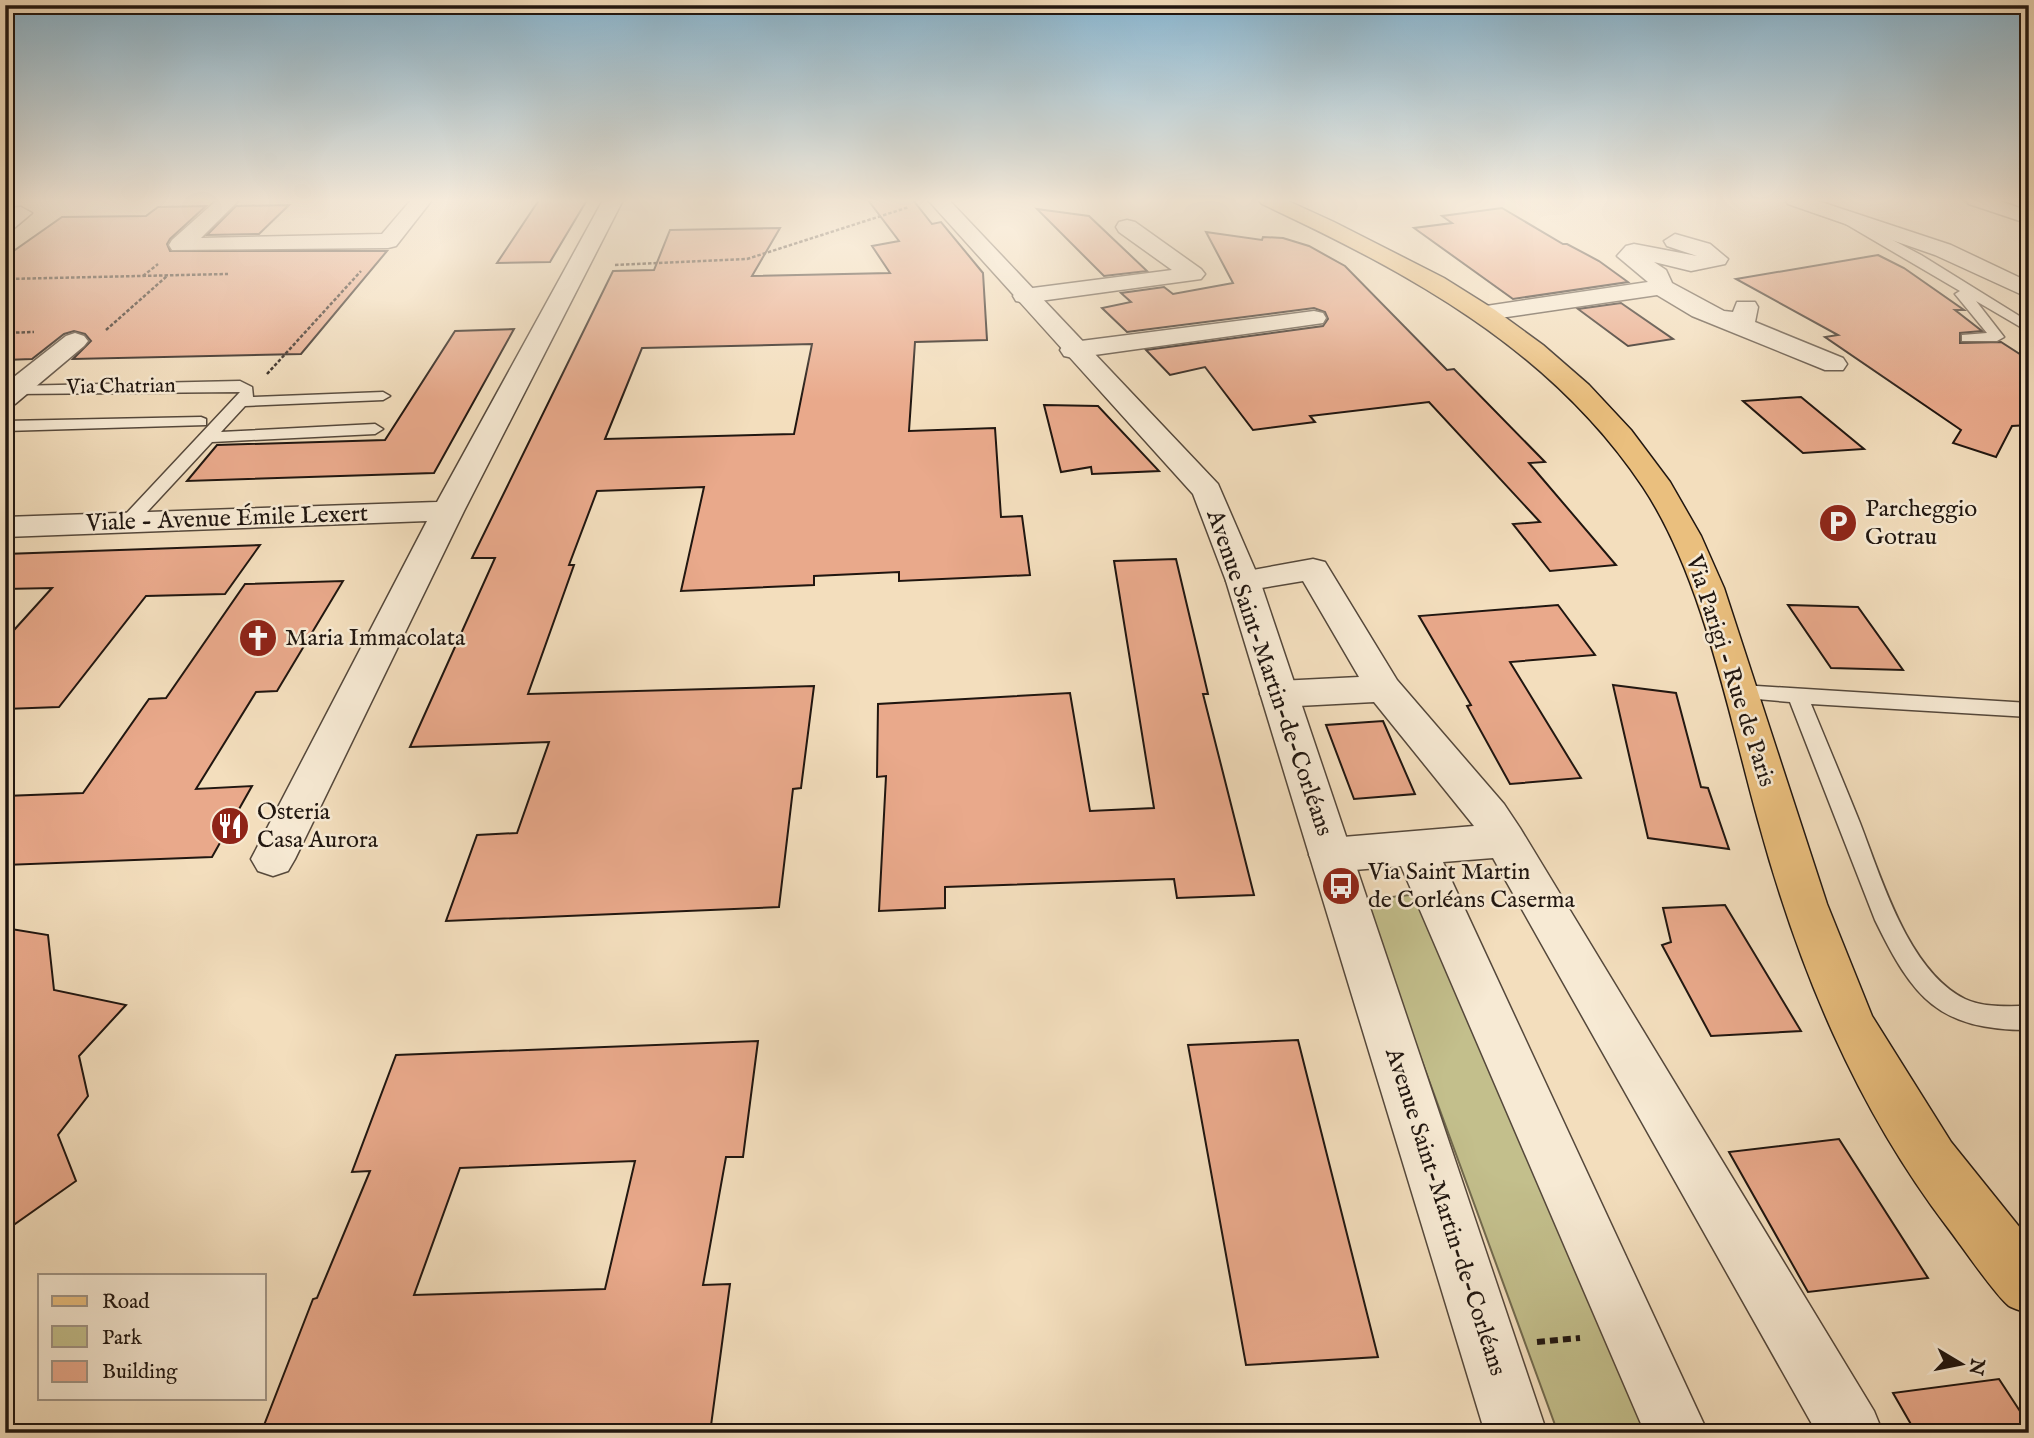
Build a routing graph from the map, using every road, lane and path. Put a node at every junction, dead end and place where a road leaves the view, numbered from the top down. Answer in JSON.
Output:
{"nodes":[{"id":1,"x":578,"y":267,"type":"edge"},
{"id":2,"x":995,"y":267,"type":"edge"},
{"id":3,"x":1183,"y":267,"type":"edge"},
{"id":4,"x":1411,"y":267,"type":"edge"},
{"id":5,"x":1646,"y":267,"type":"edge"},
{"id":6,"x":1931,"y":267,"type":"edge"},
{"id":7,"x":1979,"y":267,"type":"edge"},
{"id":8,"x":361,"y":271,"type":"dead end"},
{"id":9,"x":1939,"y":272,"type":"junction"},
{"id":10,"x":5,"y":279,"type":"edge"},
{"id":11,"x":1661,"y":287,"type":"junction"},
{"id":12,"x":2029,"y":291,"type":"edge"},
{"id":13,"x":1025,"y":296,"type":"junction"},
{"id":14,"x":1486,"y":313,"type":"junction"},
{"id":15,"x":1314,"y":318,"type":"dead end"},
{"id":16,"x":2029,"y":328,"type":"edge"},
{"id":17,"x":107,"y":330,"type":"dead end"},
{"id":18,"x":1967,"y":338,"type":"dead end"},
{"id":19,"x":75,"y":341,"type":"dead end"},
{"id":20,"x":1073,"y":350,"type":"junction"},
{"id":21,"x":1834,"y":364,"type":"dead end"},
{"id":22,"x":9,"y":394,"type":"edge"},
{"id":23,"x":242,"y":394,"type":"junction"},
{"id":24,"x":383,"y":396,"type":"dead end"},
{"id":25,"x":5,"y":426,"type":"edge"},
{"id":26,"x":205,"y":429,"type":"junction"},
{"id":27,"x":375,"y":429,"type":"dead end"},
{"id":28,"x":448,"y":511,"type":"junction"},
{"id":29,"x":128,"y":522,"type":"junction"},
{"id":30,"x":5,"y":527,"type":"edge"},
{"id":31,"x":1243,"y":581,"type":"junction"},
{"id":32,"x":1384,"y":688,"type":"junction"},
{"id":33,"x":1741,"y":692,"type":"junction"},
{"id":34,"x":1279,"y":694,"type":"junction"},
{"id":35,"x":1798,"y":696,"type":"junction"},
{"id":36,"x":2029,"y":710,"type":"edge"},
{"id":37,"x":1497,"y":827,"type":"junction"},
{"id":38,"x":1414,"y":847,"type":"junction"},
{"id":39,"x":1331,"y":855,"type":"junction"},
{"id":40,"x":273,"y":859,"type":"dead end"},
{"id":41,"x":2029,"y":1018,"type":"edge"},
{"id":42,"x":2029,"y":1285,"type":"edge"},
{"id":43,"x":1632,"y":1333,"type":"junction"},
{"id":44,"x":1487,"y":1347,"type":"junction"},
{"id":45,"x":1516,"y":1433,"type":"edge"},
{"id":46,"x":1677,"y":1433,"type":"edge"},
{"id":47,"x":1852,"y":1433,"type":"edge"}],
"edges":[{"from":1,"to":28,"type":"street"},
{"from":2,"to":13,"type":"street","name":"Avenue Saint-Martin-de-Corléans"},
{"from":3,"to":13,"type":"street"},
{"from":4,"to":14,"type":"main road","name":"Via Parigi - Rue de Paris"},
{"from":5,"to":11,"type":"street"},
{"from":6,"to":9,"type":"lane"},
{"from":7,"to":12,"type":"street"},
{"from":8,"to":23,"type":"path"},
{"from":9,"to":16,"type":"lane"},
{"from":9,"to":18,"type":"lane"},
{"from":10,"to":17,"type":"path"},
{"from":11,"to":14,"type":"street"},
{"from":11,"to":21,"type":"street"},
{"from":13,"to":20,"type":"street","name":"Avenue Saint-Martin-de-Corléans"},
{"from":14,"to":33,"type":"main road","name":"Via Parigi - Rue de Paris"},
{"from":15,"to":20,"type":"street"},
{"from":19,"to":22,"type":"street"},
{"from":20,"to":31,"type":"street","name":"Avenue Saint-Martin-de-Corléans"},
{"from":22,"to":23,"type":"lane","name":"Via Chatrian"},
{"from":23,"to":24,"type":"lane","name":"Via Chatrian"},
{"from":23,"to":26,"type":"lane"},
{"from":25,"to":26,"type":"lane","name":"Via Chatrian"},
{"from":26,"to":27,"type":"lane","name":"Via Chatrian"},
{"from":26,"to":29,"type":"lane"},
{"from":28,"to":29,"type":"street","name":"Viale - Avenue Émile Lexert"},
{"from":28,"to":40,"type":"street"},
{"from":29,"to":30,"type":"street","name":"Viale - Avenue Émile Lexert"},
{"from":31,"to":32,"type":"street"},
{"from":31,"to":34,"type":"street","name":"Avenue Saint-Martin-de-Corléans"},
{"from":32,"to":34,"type":"street"},
{"from":32,"to":37,"type":"street"},
{"from":33,"to":35,"type":"lane"},
{"from":33,"to":42,"type":"main road","name":"Via Parigi - Rue de Paris"},
{"from":34,"to":39,"type":"street","name":"Avenue Saint-Martin-de-Corléans"},
{"from":35,"to":36,"type":"lane"},
{"from":35,"to":41,"type":"lane"},
{"from":37,"to":38,"type":"street"},
{"from":37,"to":47,"type":"street"},
{"from":38,"to":39,"type":"street"},
{"from":38,"to":43,"type":"street"},
{"from":39,"to":44,"type":"street","name":"Avenue Saint-Martin-de-Corléans"},
{"from":43,"to":44,"type":"path"},
{"from":43,"to":46,"type":"street"},
{"from":44,"to":45,"type":"street","name":"Avenue Saint-Martin-de-Corléans"}]}
